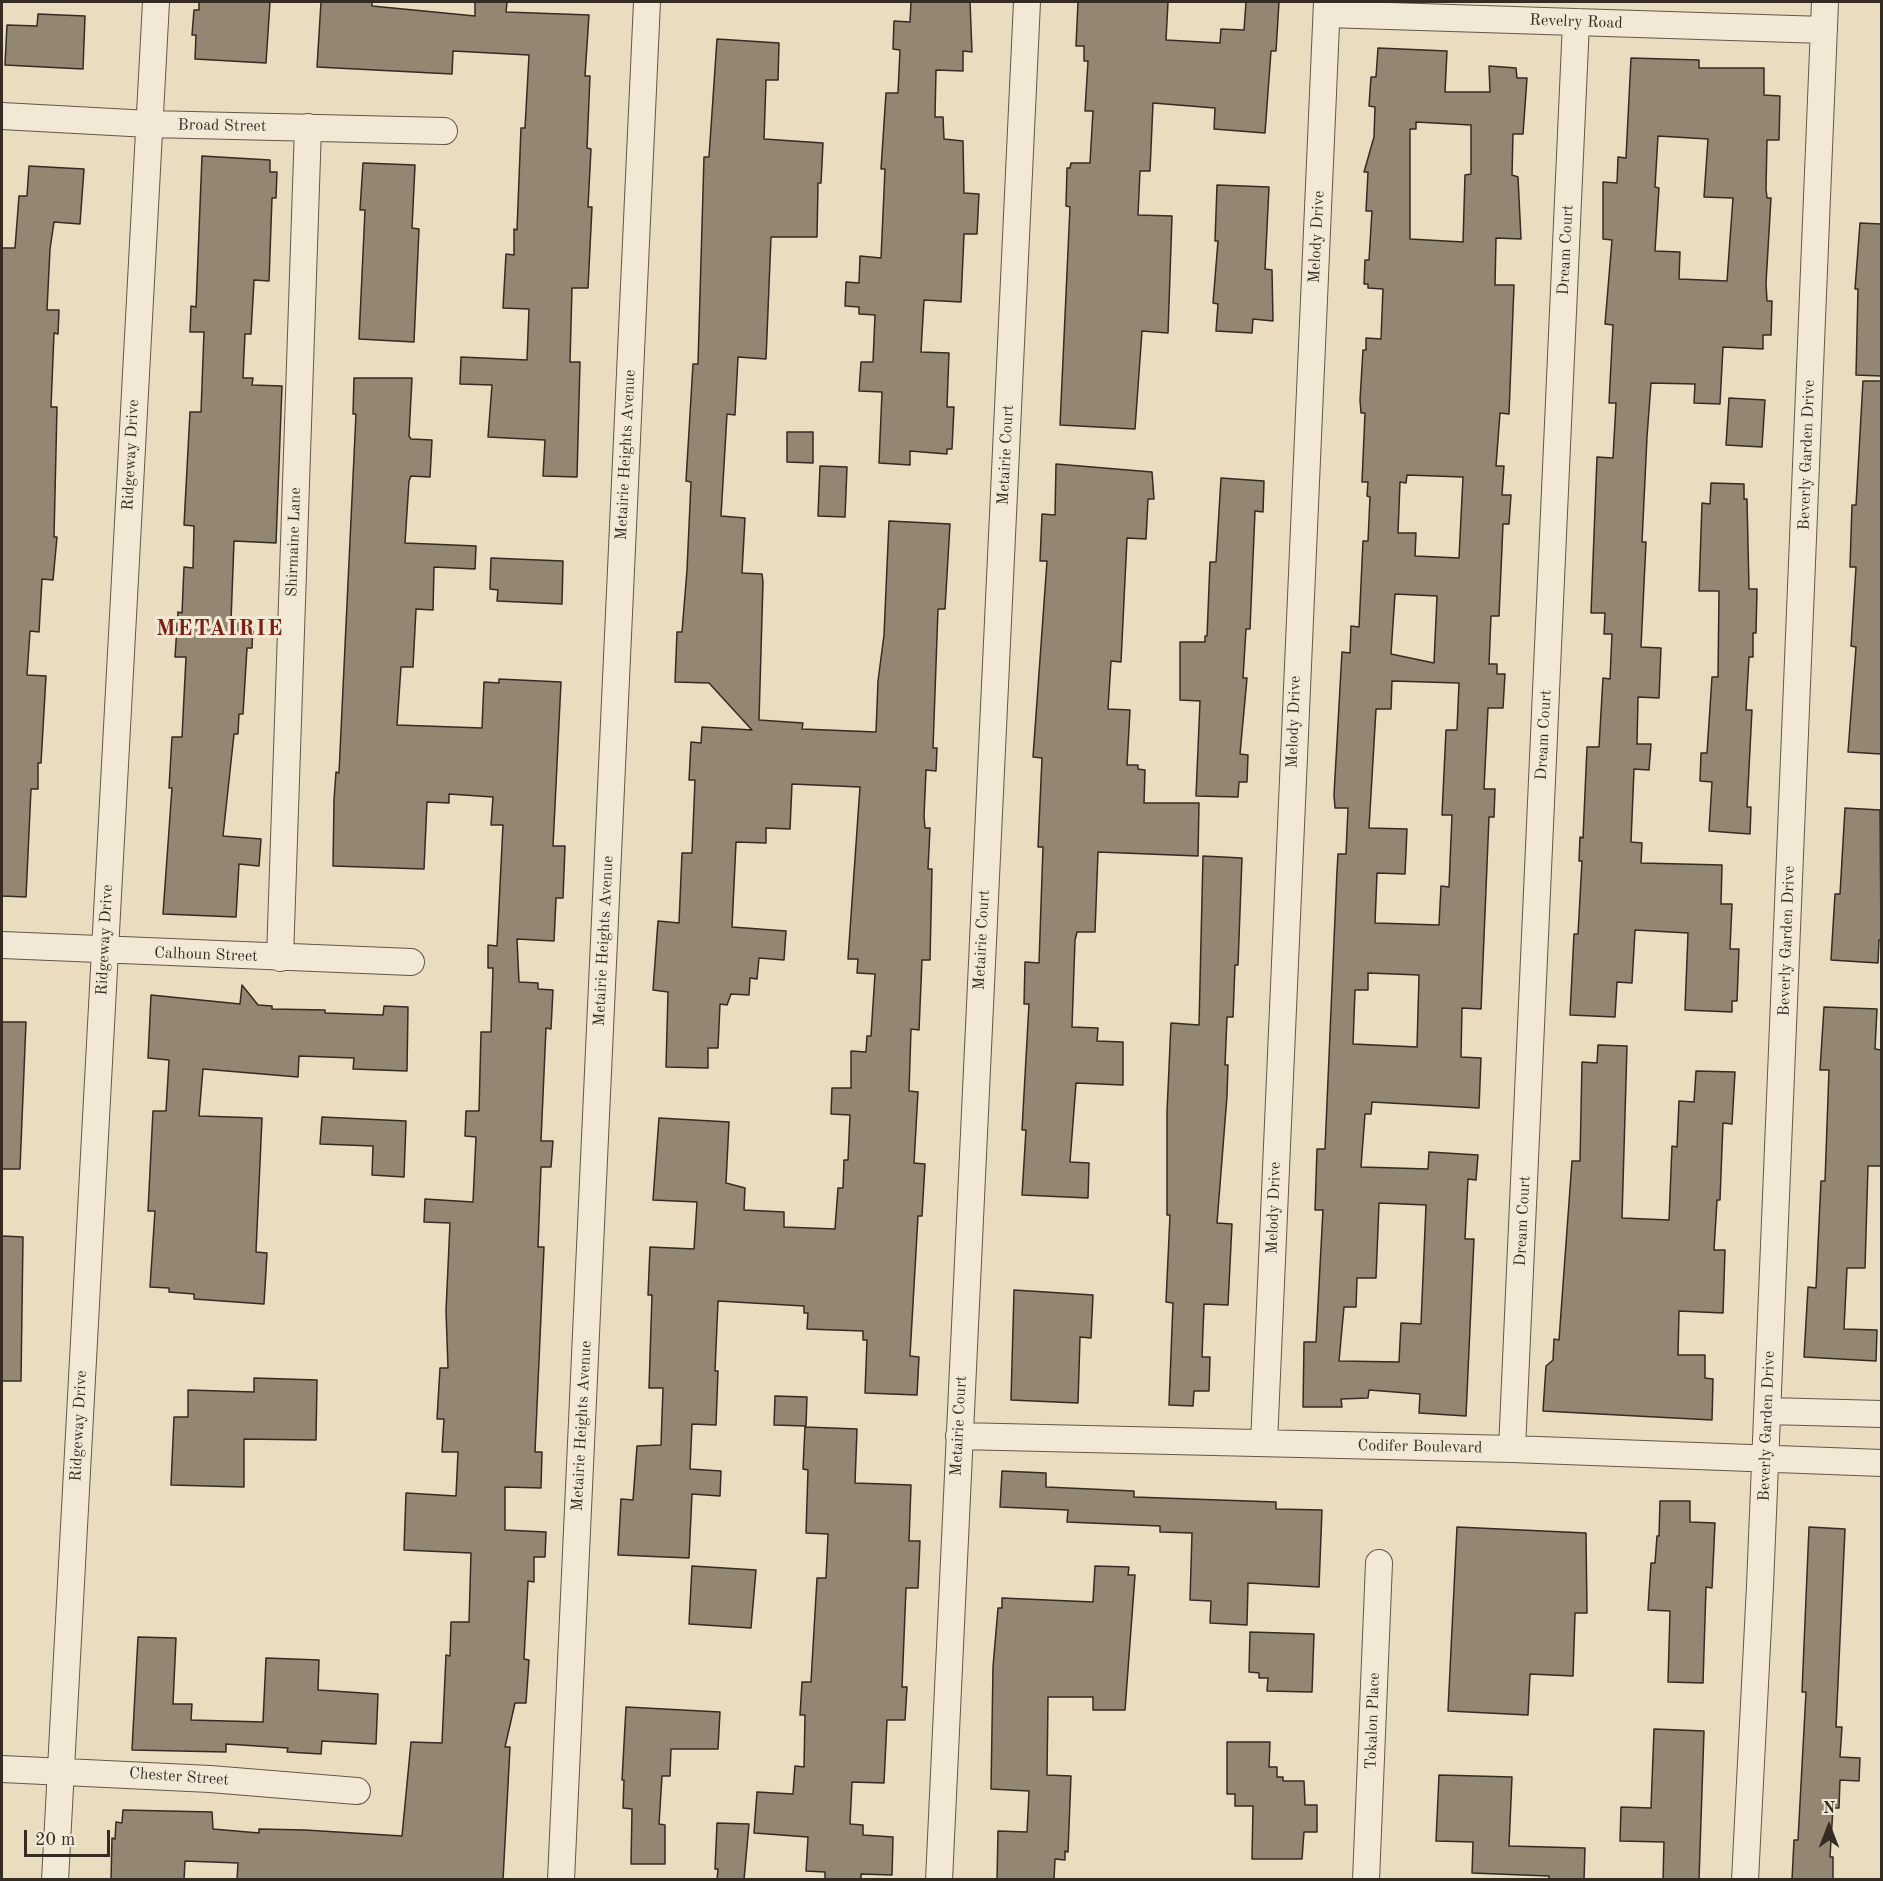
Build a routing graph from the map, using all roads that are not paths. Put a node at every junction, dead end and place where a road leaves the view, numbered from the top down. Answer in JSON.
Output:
{"nodes":[{"id":1,"x":156,"y":2,"type":"edge"},
{"id":2,"x":647,"y":2,"type":"edge"},
{"id":3,"x":1027,"y":2,"type":"edge"},
{"id":4,"x":1826,"y":2,"type":"edge"},
{"id":5,"x":1327,"y":8,"type":"edge"},
{"id":6,"x":1576,"y":22,"type":"junction"},
{"id":7,"x":1824,"y":30,"type":"junction"},
{"id":8,"x":2,"y":116,"type":"edge"},
{"id":9,"x":148,"y":124,"type":"junction"},
{"id":10,"x":308,"y":127,"type":"junction"},
{"id":11,"x":444,"y":131,"type":"dead end"},
{"id":12,"x":2,"y":945,"type":"edge"},
{"id":13,"x":105,"y":951,"type":"junction"},
{"id":14,"x":280,"y":958,"type":"junction"},
{"id":15,"x":411,"y":962,"type":"dead end"},
{"id":16,"x":1768,"y":1411,"type":"junction"},
{"id":17,"x":1881,"y":1414,"type":"edge"},
{"id":18,"x":958,"y":1436,"type":"junction"},
{"id":19,"x":1264,"y":1443,"type":"junction"},
{"id":20,"x":1512,"y":1449,"type":"junction"},
{"id":21,"x":1766,"y":1460,"type":"junction"},
{"id":22,"x":1881,"y":1462,"type":"edge"},
{"id":23,"x":1379,"y":1563,"type":"dead end"},
{"id":24,"x":2,"y":1769,"type":"edge"},
{"id":25,"x":61,"y":1770,"type":"junction"},
{"id":26,"x":357,"y":1791,"type":"dead end"},
{"id":27,"x":55,"y":1880,"type":"edge"},
{"id":28,"x":561,"y":1880,"type":"edge"},
{"id":29,"x":939,"y":1880,"type":"edge"},
{"id":30,"x":1366,"y":1880,"type":"edge"},
{"id":31,"x":1745,"y":1880,"type":"edge"}],
"edges":[{"from":1,"to":9,"type":"street","name":"Ridgeway Drive"},
{"from":2,"to":28,"type":"street","name":"Metairie Heights Avenue"},
{"from":3,"to":18,"type":"street","name":"Metairie Court"},
{"from":4,"to":7,"type":"street","name":"Beverly Garden Drive"},
{"from":5,"to":6,"type":"street","name":"Revelry Road"},
{"from":5,"to":19,"type":"street","name":"Melody Drive"},
{"from":6,"to":7,"type":"street","name":"Revelry Road"},
{"from":6,"to":20,"type":"street","name":"Dream Court"},
{"from":7,"to":16,"type":"street","name":"Beverly Garden Drive"},
{"from":8,"to":9,"type":"street","name":"Broad Street"},
{"from":9,"to":10,"type":"street","name":"Broad Street"},
{"from":9,"to":13,"type":"street","name":"Ridgeway Drive"},
{"from":10,"to":11,"type":"street","name":"Broad Street"},
{"from":10,"to":14,"type":"street","name":"Shirmaine Lane"},
{"from":12,"to":13,"type":"street","name":"Calhoun Street"},
{"from":13,"to":14,"type":"street","name":"Calhoun Street"},
{"from":13,"to":25,"type":"street","name":"Ridgeway Drive"},
{"from":14,"to":15,"type":"street","name":"Calhoun Street"},
{"from":16,"to":17,"type":"street"},
{"from":16,"to":21,"type":"street","name":"Beverly Garden Drive"},
{"from":18,"to":19,"type":"street","name":"Codifer Boulevard"},
{"from":18,"to":29,"type":"street","name":"Metairie Court"},
{"from":19,"to":20,"type":"street","name":"Codifer Boulevard"},
{"from":20,"to":21,"type":"street","name":"Codifer Boulevard"},
{"from":21,"to":22,"type":"street","name":"Codifer Boulevard"},
{"from":21,"to":31,"type":"street","name":"Beverly Garden Drive"},
{"from":23,"to":30,"type":"street","name":"Tokalon Place"},
{"from":24,"to":25,"type":"street","name":"Chester Street"},
{"from":25,"to":26,"type":"street","name":"Chester Street"},
{"from":25,"to":27,"type":"street","name":"Ridgeway Drive"}]}
